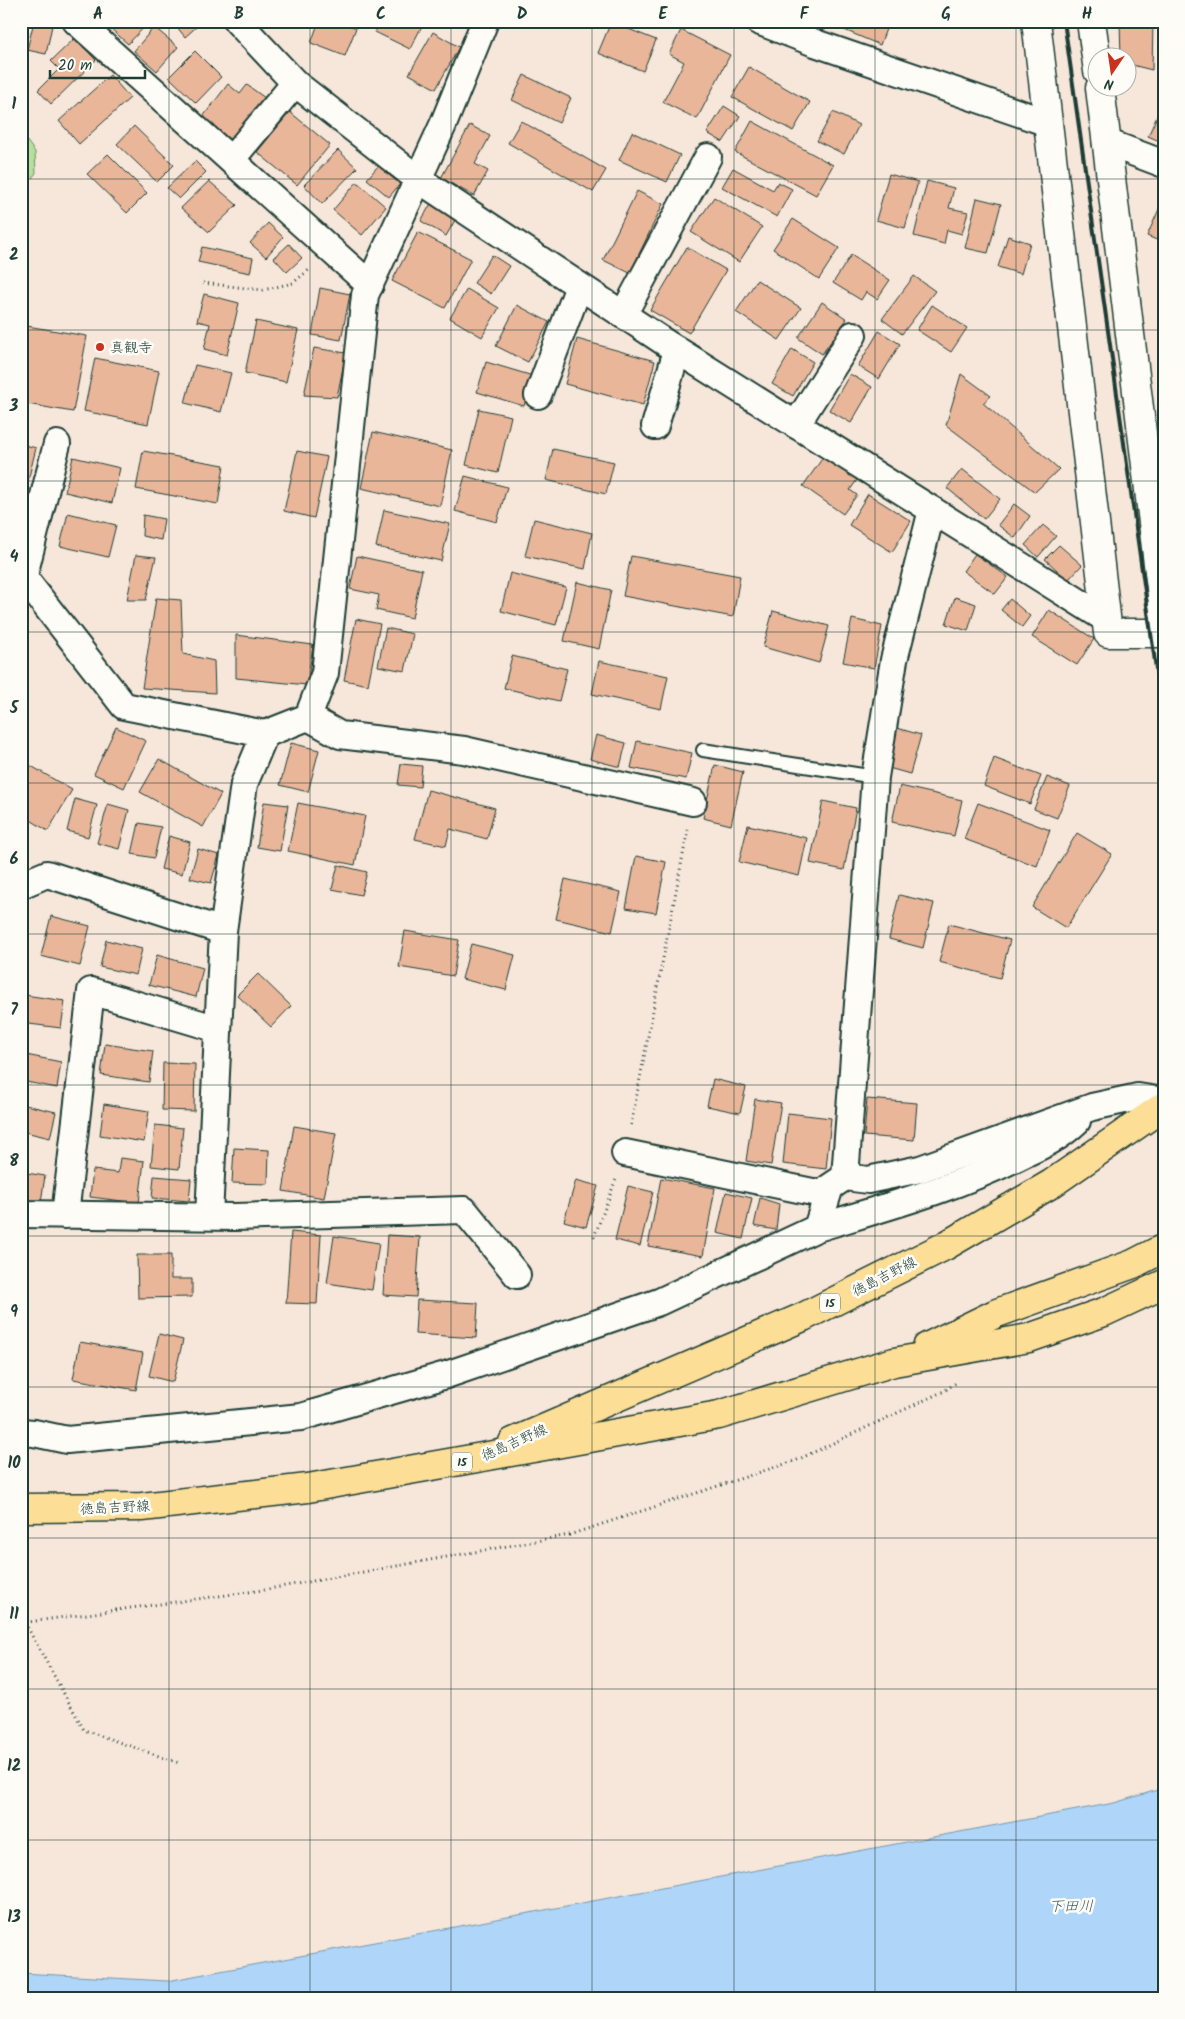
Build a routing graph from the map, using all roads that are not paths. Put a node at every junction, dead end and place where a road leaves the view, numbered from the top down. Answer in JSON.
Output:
{"nodes":[{"id":1,"x":76,"y":21,"type":"edge"},
{"id":2,"x":237,"y":21,"type":"edge"},
{"id":3,"x":485,"y":21,"type":"edge"},
{"id":4,"x":758,"y":21,"type":"edge"},
{"id":5,"x":1036,"y":21,"type":"edge"},
{"id":6,"x":1092,"y":21,"type":"edge"},
{"id":7,"x":1095,"y":48,"type":"edge"},
{"id":8,"x":295,"y":83,"type":"junction"},
{"id":9,"x":1101,"y":98,"type":"edge"},
{"id":10,"x":1048,"y":123,"type":"junction"},
{"id":11,"x":1106,"y":142,"type":"junction"},
{"id":12,"x":708,"y":157,"type":"dead end"},
{"id":13,"x":231,"y":160,"type":"junction"},
{"id":14,"x":1164,"y":164,"type":"edge"},
{"id":15,"x":418,"y":179,"type":"junction"},
{"id":16,"x":370,"y":285,"type":"junction"},
{"id":17,"x":579,"y":286,"type":"junction"},
{"id":18,"x":623,"y":315,"type":"junction"},
{"id":19,"x":853,"y":335,"type":"dead end"},
{"id":20,"x":677,"y":350,"type":"junction"},
{"id":21,"x":538,"y":395,"type":"dead end"},
{"id":22,"x":796,"y":425,"type":"junction"},
{"id":23,"x":656,"y":426,"type":"dead end"},
{"id":24,"x":57,"y":444,"type":"dead end"},
{"id":25,"x":932,"y":510,"type":"junction"},
{"id":26,"x":22,"y":575,"type":"edge"},
{"id":27,"x":1164,"y":613,"type":"edge"},
{"id":28,"x":1107,"y":626,"type":"junction"},
{"id":29,"x":1164,"y":633,"type":"edge"},
{"id":30,"x":308,"y":717,"type":"junction"},
{"id":31,"x":265,"y":734,"type":"junction"},
{"id":32,"x":703,"y":750,"type":"dead end"},
{"id":33,"x":875,"y":777,"type":"junction"},
{"id":34,"x":693,"y":802,"type":"road end"},
{"id":35,"x":21,"y":885,"type":"edge"},
{"id":36,"x":223,"y":931,"type":"junction"},
{"id":37,"x":218,"y":1029,"type":"junction"},
{"id":38,"x":1164,"y":1101,"type":"edge"},
{"id":39,"x":1164,"y":1106,"type":"edge"},
{"id":40,"x":1092,"y":1107,"type":"junction"},
{"id":41,"x":625,"y":1153,"type":"road end"},
{"id":42,"x":836,"y":1186,"type":"junction"},
{"id":43,"x":21,"y":1214,"type":"edge"},
{"id":44,"x":65,"y":1215,"type":"junction"},
{"id":45,"x":209,"y":1216,"type":"junction"},
{"id":46,"x":817,"y":1228,"type":"junction"},
{"id":47,"x":1164,"y":1248,"type":"edge"},
{"id":48,"x":517,"y":1275,"type":"dead end"},
{"id":49,"x":1164,"y":1284,"type":"edge"},
{"id":50,"x":894,"y":1362,"type":"junction"},
{"id":51,"x":21,"y":1432,"type":"edge"},
{"id":52,"x":475,"y":1460,"type":"junction"},
{"id":53,"x":21,"y":1508,"type":"edge"}],
"edges":[{"from":1,"to":13,"type":"street"},
{"from":2,"to":8,"type":"street"},
{"from":3,"to":15,"type":"street"},
{"from":4,"to":10,"type":"street"},
{"from":5,"to":10,"type":"street"},
{"from":6,"to":7,"type":"street"},
{"from":8,"to":13,"type":"street"},
{"from":8,"to":15,"type":"street"},
{"from":9,"to":11,"type":"street"},
{"from":10,"to":28,"type":"street"},
{"from":11,"to":14,"type":"street"},
{"from":11,"to":27,"type":"street"},
{"from":12,"to":18,"type":"street"},
{"from":13,"to":16,"type":"street"},
{"from":15,"to":16,"type":"street"},
{"from":15,"to":17,"type":"street"},
{"from":16,"to":30,"type":"street"},
{"from":17,"to":18,"type":"street"},
{"from":17,"to":21,"type":"street"},
{"from":18,"to":20,"type":"street"},
{"from":19,"to":22,"type":"street"},
{"from":20,"to":22,"type":"street"},
{"from":20,"to":23,"type":"street"},
{"from":22,"to":25,"type":"street"},
{"from":24,"to":26,"type":"street"},
{"from":25,"to":28,"type":"street"},
{"from":25,"to":33,"type":"street"},
{"from":26,"to":31,"type":"street"},
{"from":28,"to":29,"type":"street"},
{"from":30,"to":31,"type":"street"},
{"from":30,"to":34,"type":"street"},
{"from":31,"to":36,"type":"street"},
{"from":32,"to":33,"type":"lane"},
{"from":33,"to":42,"type":"street"},
{"from":35,"to":36,"type":"street"},
{"from":36,"to":37,"type":"street"},
{"from":37,"to":44,"type":"street"},
{"from":37,"to":45,"type":"street"},
{"from":38,"to":40,"type":"street"},
{"from":39,"to":52,"type":"main road","name":"徳島吉野線","number":"15"},
{"from":40,"to":42,"type":"street"},
{"from":40,"to":46,"type":"street"},
{"from":41,"to":42,"type":"street"},
{"from":42,"to":46,"type":"street"},
{"from":43,"to":44,"type":"street"},
{"from":44,"to":45,"type":"street"},
{"from":45,"to":48,"type":"street"},
{"from":46,"to":51,"type":"street"},
{"from":47,"to":50,"type":"main road","name":"徳島吉野線","number":"15"},
{"from":49,"to":50,"type":"main road","name":"徳島吉野線","number":"15"},
{"from":50,"to":52,"type":"main road","name":"徳島吉野線","number":"15"},
{"from":52,"to":53,"type":"main road","name":"徳島吉野線","number":"15"}]}
